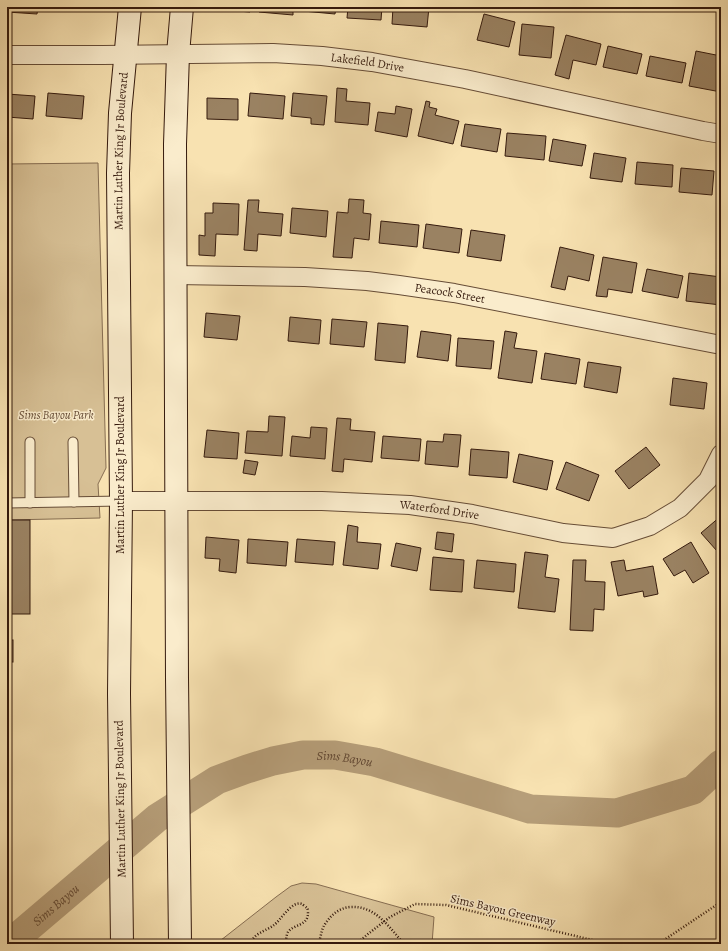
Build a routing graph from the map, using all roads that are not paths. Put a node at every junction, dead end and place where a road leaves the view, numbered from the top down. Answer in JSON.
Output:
{"nodes":[{"id":1,"x":130,"y":7,"type":"edge"},
{"id":2,"x":182,"y":7,"type":"edge"},
{"id":3,"x":125,"y":54,"type":"junction"},
{"id":4,"x":178,"y":54,"type":"junction"},
{"id":5,"x":7,"y":55,"type":"edge"},
{"id":6,"x":721,"y":134,"type":"edge"},
{"id":7,"x":175,"y":275,"type":"junction"},
{"id":8,"x":721,"y":345,"type":"edge"},
{"id":9,"x":30,"y":442,"type":"dead end"},
{"id":10,"x":73,"y":442,"type":"dead end"},
{"id":11,"x":721,"y":454,"type":"edge"},
{"id":12,"x":177,"y":500,"type":"junction"},
{"id":13,"x":121,"y":501,"type":"junction"},
{"id":14,"x":74,"y":502,"type":"junction"},
{"id":15,"x":7,"y":503,"type":"edge"},
{"id":16,"x":30,"y":503,"type":"junction"},
{"id":17,"x":180,"y":940,"type":"edge"},
{"id":18,"x":122,"y":944,"type":"edge"}],
"edges":[{"from":1,"to":3,"type":"main road","name":"Martin Luther King Jr Boulevard"},
{"from":2,"to":4,"type":"main road"},
{"from":3,"to":4,"type":"street","name":"Lakefield Drive"},
{"from":3,"to":5,"type":"street","name":"Lakefield Drive"},
{"from":3,"to":13,"type":"main road","name":"Martin Luther King Jr Boulevard"},
{"from":4,"to":6,"type":"street","name":"Lakefield Drive"},
{"from":4,"to":7,"type":"main road"},
{"from":7,"to":8,"type":"street","name":"Peacock Street"},
{"from":7,"to":12,"type":"main road"},
{"from":9,"to":16,"type":"lane"},
{"from":10,"to":14,"type":"lane"},
{"from":11,"to":12,"type":"street","name":"Waterford Drive"},
{"from":12,"to":13,"type":"street","name":"Waterford Drive"},
{"from":12,"to":17,"type":"main road"},
{"from":13,"to":14,"type":"lane"},
{"from":13,"to":18,"type":"main road","name":"Martin Luther King Jr Boulevard"},
{"from":14,"to":16,"type":"lane"},
{"from":15,"to":16,"type":"lane"}]}
